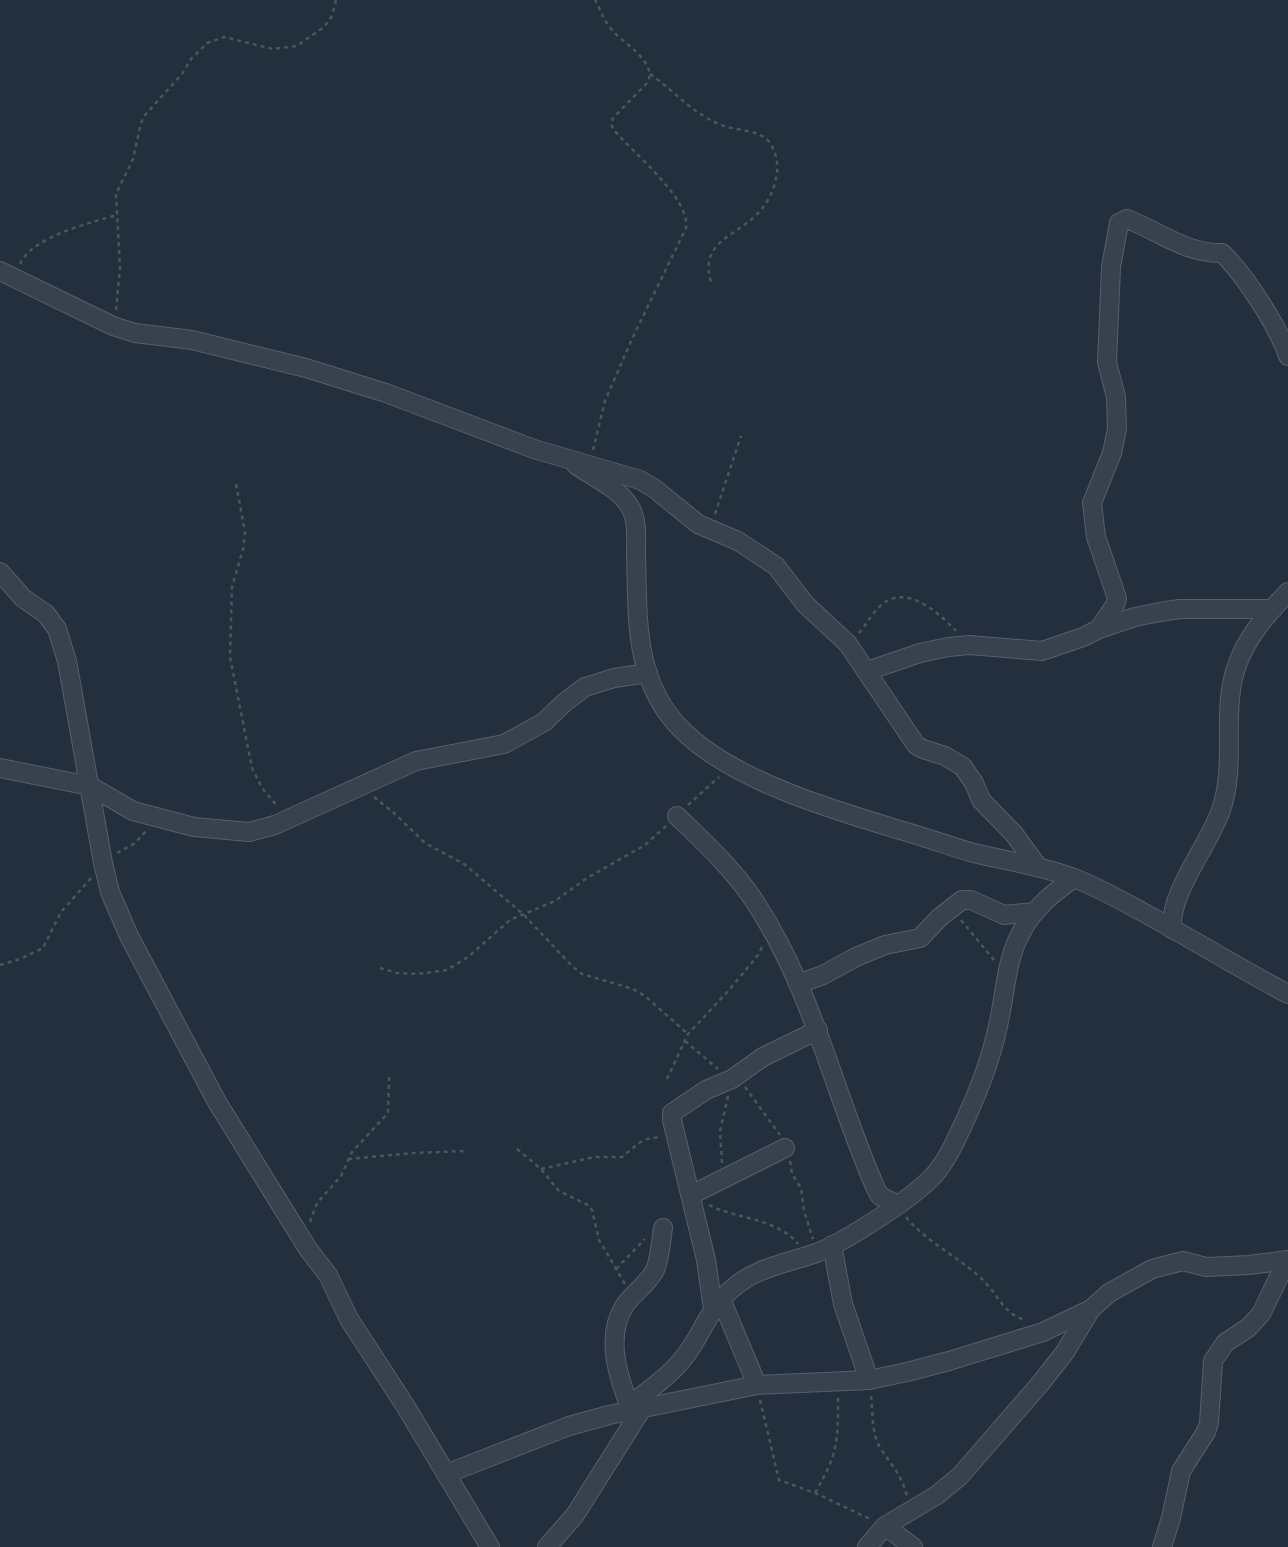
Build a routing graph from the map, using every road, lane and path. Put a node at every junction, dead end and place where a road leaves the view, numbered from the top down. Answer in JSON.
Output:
{"nodes":[{"id":1,"x":336,"y":0,"type":"edge"},
{"id":2,"x":594,"y":0,"type":"edge"},
{"id":3,"x":650,"y":74,"type":"junction"},
{"id":4,"x":118,"y":215,"type":"junction"},
{"id":5,"x":0,"y":271,"type":"edge"},
{"id":6,"x":17,"y":278,"type":"junction"},
{"id":7,"x":711,"y":282,"type":"dead end"},
{"id":8,"x":113,"y":326,"type":"junction"},
{"id":9,"x":1288,"y":356,"type":"edge"},
{"id":10,"x":742,"y":436,"type":"dead end"},
{"id":11,"x":566,"y":458,"type":"junction"},
{"id":12,"x":600,"y":467,"type":"junction"},
{"id":13,"x":236,"y":484,"type":"dead end"},
{"id":14,"x":709,"y":530,"type":"junction"},
{"id":15,"x":0,"y":572,"type":"edge"},
{"id":16,"x":1288,"y":592,"type":"edge"},
{"id":17,"x":1273,"y":609,"type":"junction"},
{"id":18,"x":1099,"y":629,"type":"junction"},
{"id":19,"x":848,"y":644,"type":"junction"},
{"id":20,"x":969,"y":646,"type":"junction"},
{"id":21,"x":868,"y":671,"type":"junction"},
{"id":22,"x":648,"y":674,"type":"junction"},
{"id":23,"x":730,"y":764,"type":"junction"},
{"id":24,"x":0,"y":768,"type":"edge"},
{"id":25,"x":90,"y":786,"type":"junction"},
{"id":26,"x":362,"y":786,"type":"junction"},
{"id":27,"x":153,"y":816,"type":"junction"},
{"id":28,"x":677,"y":816,"type":"junction"},
{"id":29,"x":289,"y":817,"type":"junction"},
{"id":30,"x":103,"y":862,"type":"junction"},
{"id":31,"x":1038,"y":867,"type":"junction"},
{"id":32,"x":1074,"y":878,"type":"junction"},
{"id":33,"x":951,"y":907,"type":"junction"},
{"id":34,"x":1035,"y":912,"type":"junction"},
{"id":35,"x":523,"y":914,"type":"junction"},
{"id":36,"x":771,"y":928,"type":"junction"},
{"id":37,"x":1172,"y":929,"type":"junction"},
{"id":38,"x":0,"y":965,"type":"edge"},
{"id":39,"x":380,"y":968,"type":"dead end"},
{"id":40,"x":1006,"y":977,"type":"junction"},
{"id":41,"x":798,"y":984,"type":"junction"},
{"id":42,"x":1288,"y":994,"type":"edge"},
{"id":43,"x":818,"y":1030,"type":"junction"},
{"id":44,"x":688,"y":1034,"type":"junction"},
{"id":45,"x":685,"y":1041,"type":"junction"},
{"id":46,"x":389,"y":1077,"type":"dead end"},
{"id":47,"x":667,"y":1079,"type":"dead end"},
{"id":48,"x":731,"y":1084,"type":"junction"},
{"id":49,"x":678,"y":1143,"type":"junction"},
{"id":50,"x":785,"y":1148,"type":"dead end"},
{"id":51,"x":517,"y":1149,"type":"dead end"},
{"id":52,"x":464,"y":1151,"type":"dead end"},
{"id":53,"x":348,"y":1159,"type":"junction"},
{"id":54,"x":541,"y":1168,"type":"junction"},
{"id":55,"x":724,"y":1179,"type":"junction"},
{"id":56,"x":691,"y":1195,"type":"junction"},
{"id":57,"x":896,"y":1204,"type":"junction"},
{"id":58,"x":310,"y":1224,"type":"dead end"},
{"id":59,"x":663,"y":1228,"type":"dead end"},
{"id":60,"x":832,"y":1245,"type":"junction"},
{"id":61,"x":806,"y":1256,"type":"junction"},
{"id":62,"x":1288,"y":1260,"type":"edge"},
{"id":63,"x":632,"y":1296,"type":"junction"},
{"id":64,"x":717,"y":1304,"type":"junction"},
{"id":65,"x":1091,"y":1309,"type":"junction"},
{"id":66,"x":1043,"y":1332,"type":"junction"},
{"id":67,"x":869,"y":1380,"type":"junction"},
{"id":68,"x":838,"y":1382,"type":"junction"},
{"id":69,"x":757,"y":1386,"type":"junction"},
{"id":70,"x":634,"y":1407,"type":"junction"},
{"id":71,"x":446,"y":1474,"type":"junction"},
{"id":72,"x":815,"y":1493,"type":"junction"},
{"id":73,"x":911,"y":1509,"type":"junction"},
{"id":74,"x":885,"y":1526,"type":"junction"},
{"id":75,"x":490,"y":1547,"type":"edge"},
{"id":76,"x":547,"y":1547,"type":"edge"},
{"id":77,"x":868,"y":1547,"type":"edge"},
{"id":78,"x":912,"y":1547,"type":"edge"},
{"id":79,"x":1162,"y":1547,"type":"edge"}],
"edges":[{"from":1,"to":4,"type":"path"},
{"from":2,"to":3,"type":"path"},
{"from":3,"to":7,"type":"path"},
{"from":3,"to":12,"type":"path"},
{"from":4,"to":6,"type":"path"},
{"from":4,"to":8,"type":"path"},
{"from":5,"to":6,"type":"street"},
{"from":6,"to":8,"type":"street"},
{"from":8,"to":11,"type":"street"},
{"from":9,"to":18,"type":"street"},
{"from":10,"to":14,"type":"path"},
{"from":11,"to":12,"type":"street"},
{"from":11,"to":22,"type":"street"},
{"from":12,"to":14,"type":"street"},
{"from":13,"to":29,"type":"path"},
{"from":14,"to":19,"type":"street"},
{"from":15,"to":25,"type":"street"},
{"from":16,"to":17,"type":"street"},
{"from":17,"to":18,"type":"street"},
{"from":17,"to":37,"type":"street"},
{"from":18,"to":20,"type":"street"},
{"from":19,"to":20,"type":"path"},
{"from":19,"to":21,"type":"street"},
{"from":20,"to":21,"type":"street"},
{"from":21,"to":31,"type":"street"},
{"from":22,"to":23,"type":"street"},
{"from":22,"to":26,"type":"street"},
{"from":23,"to":28,"type":"path"},
{"from":23,"to":31,"type":"street"},
{"from":24,"to":25,"type":"street"},
{"from":25,"to":27,"type":"street"},
{"from":25,"to":30,"type":"street"},
{"from":26,"to":29,"type":"street"},
{"from":26,"to":35,"type":"path"},
{"from":27,"to":29,"type":"street"},
{"from":27,"to":30,"type":"path"},
{"from":28,"to":35,"type":"path"},
{"from":28,"to":36,"type":"street"},
{"from":30,"to":38,"type":"path"},
{"from":30,"to":71,"type":"street"},
{"from":31,"to":32,"type":"street"},
{"from":32,"to":34,"type":"street"},
{"from":32,"to":37,"type":"street"},
{"from":33,"to":34,"type":"street"},
{"from":33,"to":40,"type":"path"},
{"from":33,"to":41,"type":"street"},
{"from":34,"to":40,"type":"street"},
{"from":35,"to":39,"type":"path"},
{"from":35,"to":44,"type":"path"},
{"from":36,"to":41,"type":"street"},
{"from":36,"to":44,"type":"path"},
{"from":37,"to":42,"type":"street"},
{"from":40,"to":57,"type":"street"},
{"from":41,"to":43,"type":"street"},
{"from":43,"to":48,"type":"street"},
{"from":43,"to":57,"type":"street"},
{"from":44,"to":45,"type":"path"},
{"from":45,"to":47,"type":"path"},
{"from":45,"to":48,"type":"path"},
{"from":46,"to":53,"type":"path"},
{"from":48,"to":49,"type":"street"},
{"from":48,"to":55,"type":"path"},
{"from":49,"to":54,"type":"path"},
{"from":49,"to":56,"type":"street"},
{"from":50,"to":55,"type":"street"},
{"from":51,"to":54,"type":"path"},
{"from":52,"to":53,"type":"path"},
{"from":53,"to":58,"type":"path"},
{"from":54,"to":63,"type":"path"},
{"from":55,"to":56,"type":"street"},
{"from":56,"to":61,"type":"path"},
{"from":56,"to":64,"type":"street"},
{"from":57,"to":60,"type":"street"},
{"from":57,"to":66,"type":"path"},
{"from":59,"to":63,"type":"street"},
{"from":60,"to":61,"type":"street"},
{"from":60,"to":67,"type":"street"},
{"from":61,"to":64,"type":"street"},
{"from":62,"to":65,"type":"street"},
{"from":62,"to":79,"type":"street"},
{"from":63,"to":70,"type":"street"},
{"from":64,"to":69,"type":"street"},
{"from":64,"to":70,"type":"street"},
{"from":65,"to":66,"type":"street"},
{"from":65,"to":73,"type":"street"},
{"from":66,"to":67,"type":"street"},
{"from":67,"to":68,"type":"street"},
{"from":67,"to":73,"type":"path"},
{"from":68,"to":69,"type":"street"},
{"from":68,"to":72,"type":"path"},
{"from":69,"to":70,"type":"street"},
{"from":69,"to":72,"type":"path"},
{"from":70,"to":71,"type":"street"},
{"from":70,"to":76,"type":"street"},
{"from":71,"to":75,"type":"street"},
{"from":72,"to":74,"type":"path"},
{"from":73,"to":74,"type":"street"},
{"from":74,"to":77,"type":"street"},
{"from":74,"to":78,"type":"street"}]}
